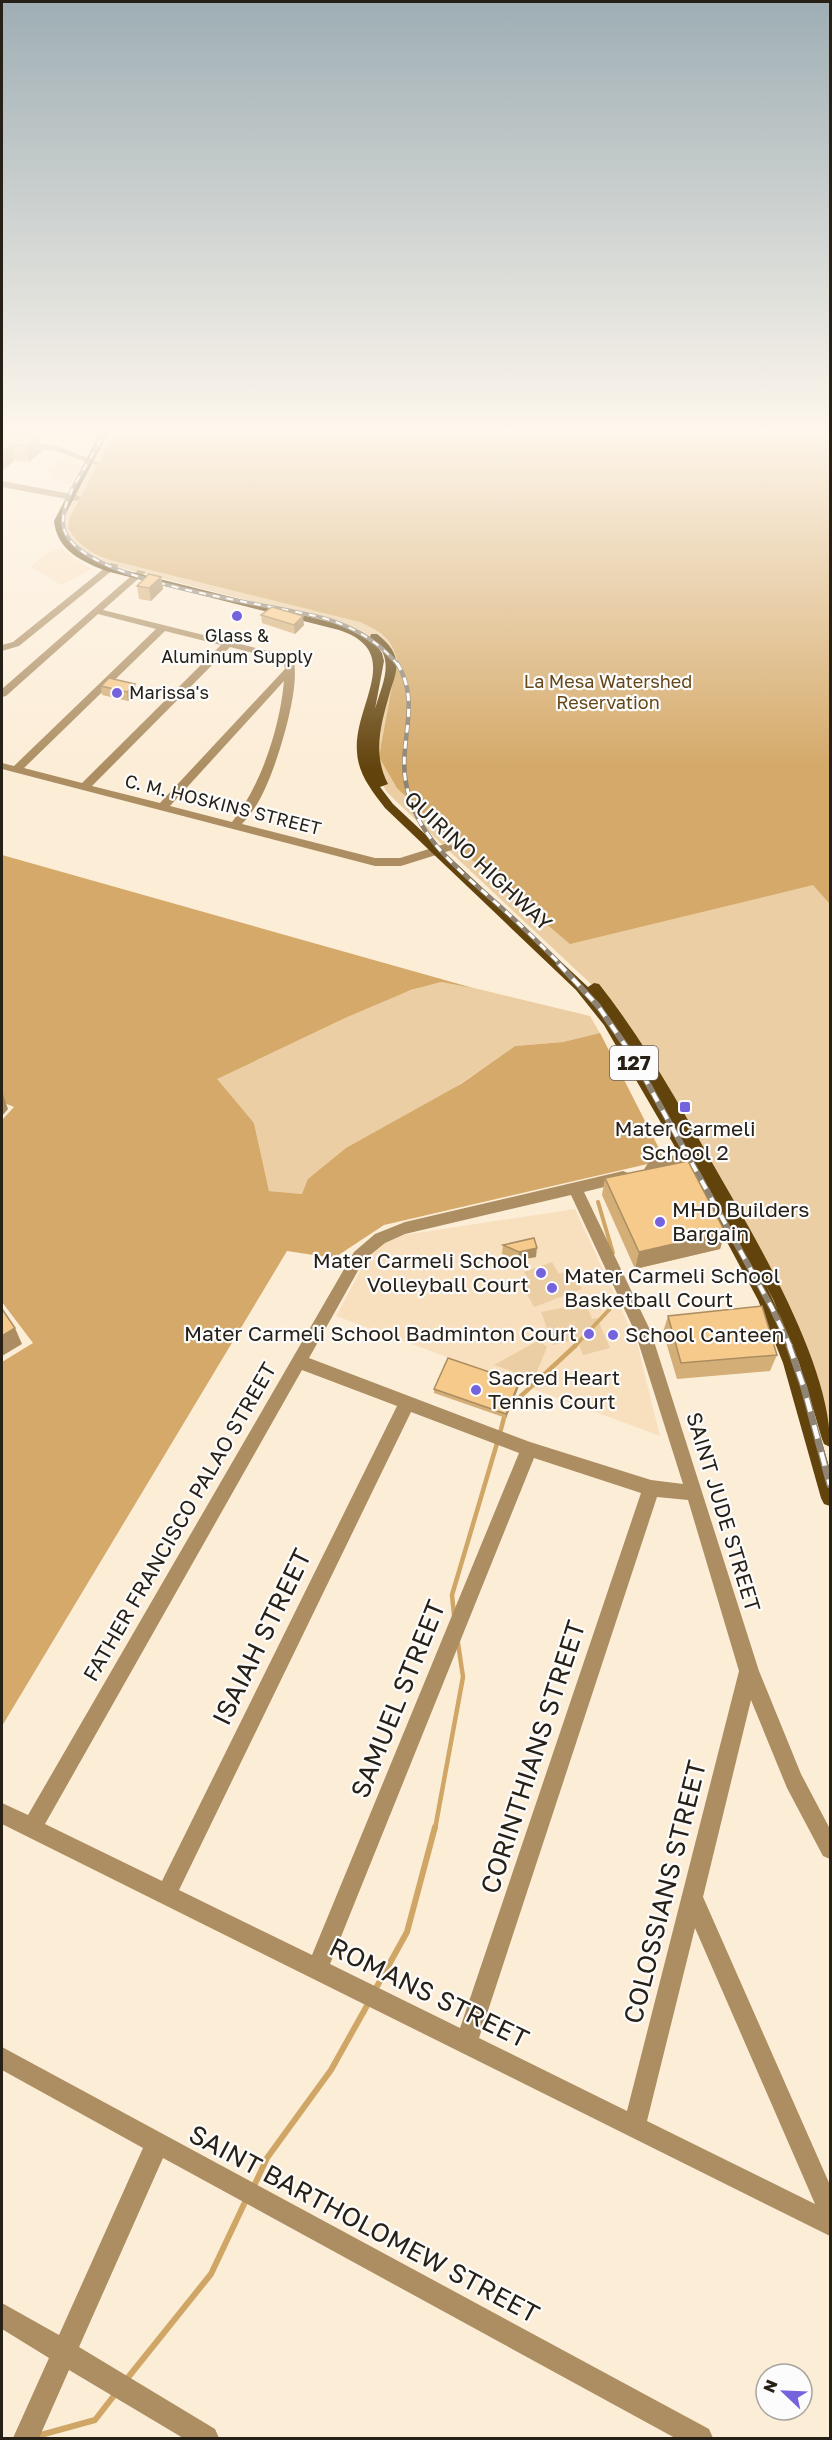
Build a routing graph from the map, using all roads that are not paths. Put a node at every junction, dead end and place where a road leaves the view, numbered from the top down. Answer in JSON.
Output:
{"nodes":[{"id":1,"x":65,"y":541,"type":"edge"},
{"id":2,"x":112,"y":567,"type":"junction"},
{"id":3,"x":139,"y":574,"type":"junction"},
{"id":4,"x":96,"y":612,"type":"junction"},
{"id":5,"x":164,"y":627,"type":"junction"},
{"id":6,"x":228,"y":644,"type":"junction"},
{"id":7,"x":2,"y":648,"type":"edge"},
{"id":8,"x":291,"y":668,"type":"junction"},
{"id":9,"x":2,"y":680,"type":"edge"},
{"id":10,"x":14,"y":683,"type":"junction"},
{"id":11,"x":2,"y":694,"type":"edge"},
{"id":12,"x":2,"y":766,"type":"edge"},
{"id":13,"x":16,"y":770,"type":"junction"},
{"id":14,"x":83,"y":788,"type":"junction"},
{"id":15,"x":162,"y":808,"type":"junction"},
{"id":16,"x":234,"y":826,"type":"junction"},
{"id":17,"x":442,"y":849,"type":"junction"},
{"id":18,"x":698,"y":1162,"type":"junction"},
{"id":19,"x":575,"y":1188,"type":"junction"},
{"id":20,"x":297,"y":1361,"type":"junction"},
{"id":21,"x":407,"y":1403,"type":"junction"},
{"id":22,"x":831,"y":1439,"type":"edge"},
{"id":23,"x":529,"y":1449,"type":"junction"},
{"id":24,"x":651,"y":1488,"type":"junction"},
{"id":25,"x":695,"y":1493,"type":"junction"},
{"id":26,"x":831,"y":1498,"type":"edge"},
{"id":27,"x":749,"y":1671,"type":"junction"},
{"id":28,"x":2,"y":1814,"type":"edge"},
{"id":29,"x":32,"y":1827,"type":"junction"},
{"id":30,"x":831,"y":1849,"type":"edge"},
{"id":31,"x":166,"y":1895,"type":"junction"},
{"id":32,"x":692,"y":1897,"type":"junction"},
{"id":33,"x":316,"y":1969,"type":"junction"},
{"id":34,"x":466,"y":2043,"type":"junction"},
{"id":35,"x":2,"y":2058,"type":"edge"},
{"id":36,"x":634,"y":2127,"type":"junction"},
{"id":37,"x":157,"y":2144,"type":"junction"},
{"id":38,"x":831,"y":2211,"type":"edge"},
{"id":39,"x":831,"y":2224,"type":"edge"},
{"id":40,"x":2,"y":2314,"type":"edge"},
{"id":41,"x":64,"y":2352,"type":"junction"},
{"id":42,"x":26,"y":2439,"type":"edge"},
{"id":43,"x":206,"y":2439,"type":"edge"},
{"id":44,"x":700,"y":2439,"type":"edge"}],
"edges":[{"from":1,"to":2,"type":"main road","name":"QUIRINO HIGHWAY","number":"127"},
{"from":2,"to":3,"type":"main road","name":"QUIRINO HIGHWAY","number":"127"},
{"from":2,"to":7,"type":"street"},
{"from":3,"to":4,"type":"street"},
{"from":3,"to":17,"type":"main road","name":"QUIRINO HIGHWAY","number":"127"},
{"from":4,"to":5,"type":"street"},
{"from":4,"to":10,"type":"street"},
{"from":5,"to":6,"type":"street"},
{"from":5,"to":13,"type":"street"},
{"from":6,"to":8,"type":"street"},
{"from":6,"to":14,"type":"street"},
{"from":8,"to":15,"type":"street"},
{"from":8,"to":16,"type":"street"},
{"from":9,"to":10,"type":"street"},
{"from":10,"to":11,"type":"street"},
{"from":12,"to":13,"type":"street","name":"C. M. HOSKINS STREET"},
{"from":13,"to":14,"type":"street","name":"C. M. HOSKINS STREET"},
{"from":14,"to":15,"type":"street","name":"C. M. HOSKINS STREET"},
{"from":15,"to":16,"type":"street","name":"C. M. HOSKINS STREET"},
{"from":16,"to":17,"type":"street","name":"C. M. HOSKINS STREET"},
{"from":17,"to":18,"type":"main road","name":"QUIRINO HIGHWAY","number":"127"},
{"from":18,"to":19,"type":"street","name":"FATHER FRANCISCO PALAO STREET"},
{"from":18,"to":22,"type":"main road","name":"QUIRINO HIGHWAY","number":"127"},
{"from":18,"to":26,"type":"main road","name":"QUIRINO HIGHWAY","number":"127"},
{"from":19,"to":20,"type":"street","name":"FATHER FRANCISCO PALAO STREET"},
{"from":19,"to":25,"type":"street","name":"SAINT JUDE STREET"},
{"from":20,"to":21,"type":"street"},
{"from":20,"to":29,"type":"street","name":"FATHER FRANCISCO PALAO STREET"},
{"from":21,"to":23,"type":"street"},
{"from":21,"to":31,"type":"street","name":"ISAIAH STREET"},
{"from":23,"to":24,"type":"street"},
{"from":23,"to":33,"type":"street","name":"SAMUEL STREET"},
{"from":24,"to":25,"type":"street"},
{"from":24,"to":34,"type":"street","name":"CORINTHIANS STREET"},
{"from":25,"to":27,"type":"street","name":"SAINT JUDE STREET"},
{"from":27,"to":30,"type":"street","name":"SAINT JUDE STREET"},
{"from":27,"to":32,"type":"street","name":"COLOSSIANS STREET"},
{"from":28,"to":29,"type":"street","name":"ROMANS STREET"},
{"from":29,"to":31,"type":"street","name":"ROMANS STREET"},
{"from":31,"to":33,"type":"street","name":"ROMANS STREET"},
{"from":32,"to":36,"type":"street","name":"COLOSSIANS STREET"},
{"from":32,"to":38,"type":"street"},
{"from":33,"to":34,"type":"street","name":"ROMANS STREET"},
{"from":34,"to":36,"type":"street","name":"ROMANS STREET"},
{"from":35,"to":37,"type":"street","name":"SAINT BARTHOLOMEW STREET"},
{"from":36,"to":39,"type":"street","name":"ROMANS STREET"},
{"from":37,"to":41,"type":"street"},
{"from":37,"to":44,"type":"street","name":"SAINT BARTHOLOMEW STREET"},
{"from":40,"to":41,"type":"street"},
{"from":41,"to":42,"type":"street"},
{"from":41,"to":43,"type":"street"}]}
